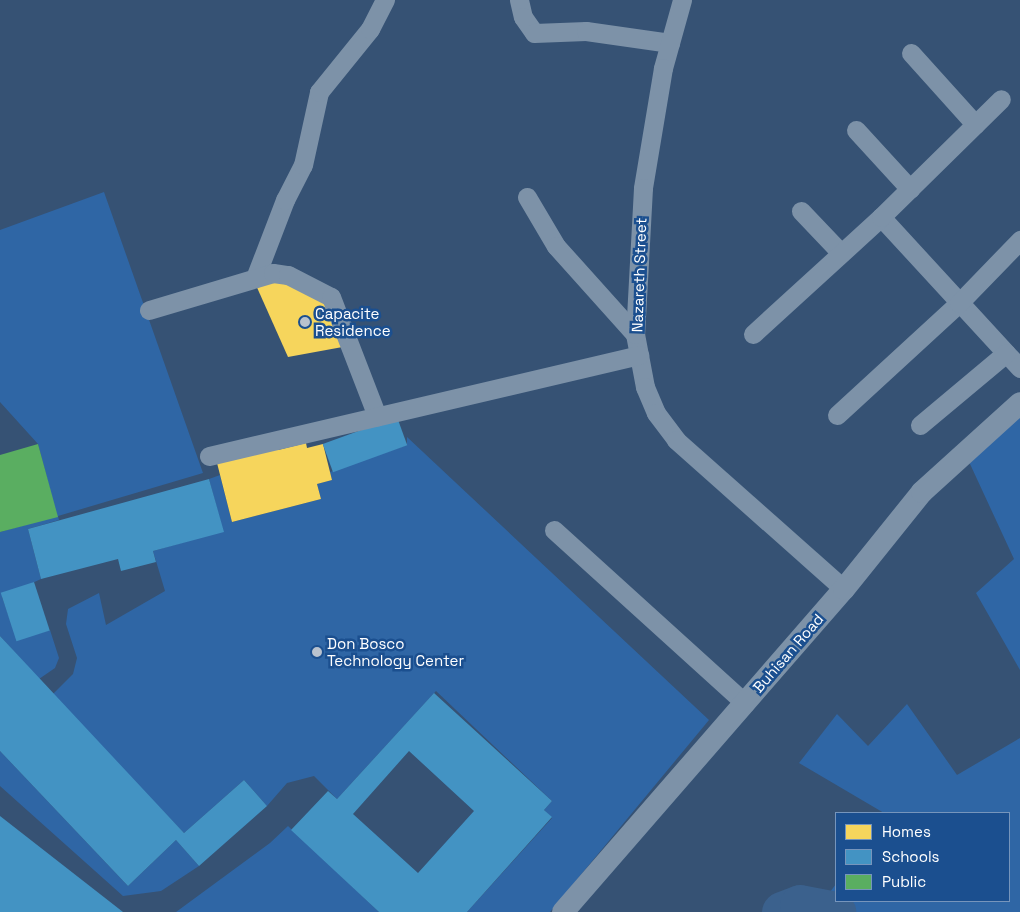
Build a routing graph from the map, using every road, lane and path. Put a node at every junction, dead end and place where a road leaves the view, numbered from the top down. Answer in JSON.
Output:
{"nodes":[{"id":1,"x":385,"y":0,"type":"edge"},
{"id":2,"x":519,"y":0,"type":"edge"},
{"id":3,"x":682,"y":0,"type":"edge"},
{"id":4,"x":670,"y":42,"type":"junction"},
{"id":5,"x":911,"y":53,"type":"dead end"},
{"id":6,"x":1001,"y":99,"type":"dead end"},
{"id":7,"x":975,"y":124,"type":"junction"},
{"id":8,"x":856,"y":130,"type":"dead end"},
{"id":9,"x":910,"y":189,"type":"junction"},
{"id":10,"x":528,"y":197,"type":"dead end"},
{"id":11,"x":801,"y":211,"type":"dead end"},
{"id":12,"x":881,"y":217,"type":"junction"},
{"id":13,"x":1020,"y":240,"type":"edge"},
{"id":14,"x":841,"y":253,"type":"junction"},
{"id":15,"x":255,"y":278,"type":"junction"},
{"id":16,"x":959,"y":303,"type":"junction"},
{"id":17,"x":149,"y":310,"type":"dead end"},
{"id":18,"x":635,"y":334,"type":"junction"},
{"id":19,"x":753,"y":334,"type":"dead end"},
{"id":20,"x":1006,"y":353,"type":"junction"},
{"id":21,"x":639,"y":355,"type":"junction"},
{"id":22,"x":1020,"y":368,"type":"edge"},
{"id":23,"x":1020,"y":403,"type":"edge"},
{"id":24,"x":837,"y":415,"type":"dead end"},
{"id":25,"x":377,"y":416,"type":"junction"},
{"id":26,"x":920,"y":425,"type":"dead end"},
{"id":27,"x":209,"y":456,"type":"dead end"},
{"id":28,"x":554,"y":530,"type":"dead end"},
{"id":29,"x":844,"y":589,"type":"junction"},
{"id":30,"x":745,"y":702,"type":"junction"},
{"id":31,"x":563,"y":912,"type":"edge"}],
"edges":[{"from":1,"to":15,"type":"street"},
{"from":2,"to":4,"type":"street"},
{"from":3,"to":4,"type":"street","name":"Nazareth Street"},
{"from":4,"to":18,"type":"street","name":"Nazareth Street"},
{"from":5,"to":7,"type":"street"},
{"from":6,"to":7,"type":"street"},
{"from":7,"to":9,"type":"street"},
{"from":8,"to":9,"type":"street"},
{"from":9,"to":12,"type":"street"},
{"from":10,"to":18,"type":"street"},
{"from":11,"to":14,"type":"street"},
{"from":12,"to":14,"type":"street"},
{"from":12,"to":16,"type":"street"},
{"from":13,"to":16,"type":"street"},
{"from":14,"to":19,"type":"street"},
{"from":15,"to":17,"type":"street"},
{"from":15,"to":25,"type":"street"},
{"from":16,"to":20,"type":"street"},
{"from":16,"to":24,"type":"street"},
{"from":18,"to":21,"type":"street","name":"Nazareth Street"},
{"from":20,"to":22,"type":"street"},
{"from":20,"to":26,"type":"street"},
{"from":21,"to":25,"type":"street"},
{"from":21,"to":29,"type":"street","name":"Nazareth Street"},
{"from":23,"to":29,"type":"street","name":"Buhisan Road"},
{"from":25,"to":27,"type":"street"},
{"from":28,"to":30,"type":"street"},
{"from":29,"to":30,"type":"street","name":"Buhisan Road"},
{"from":30,"to":31,"type":"street","name":"Buhisan Road"}]}
